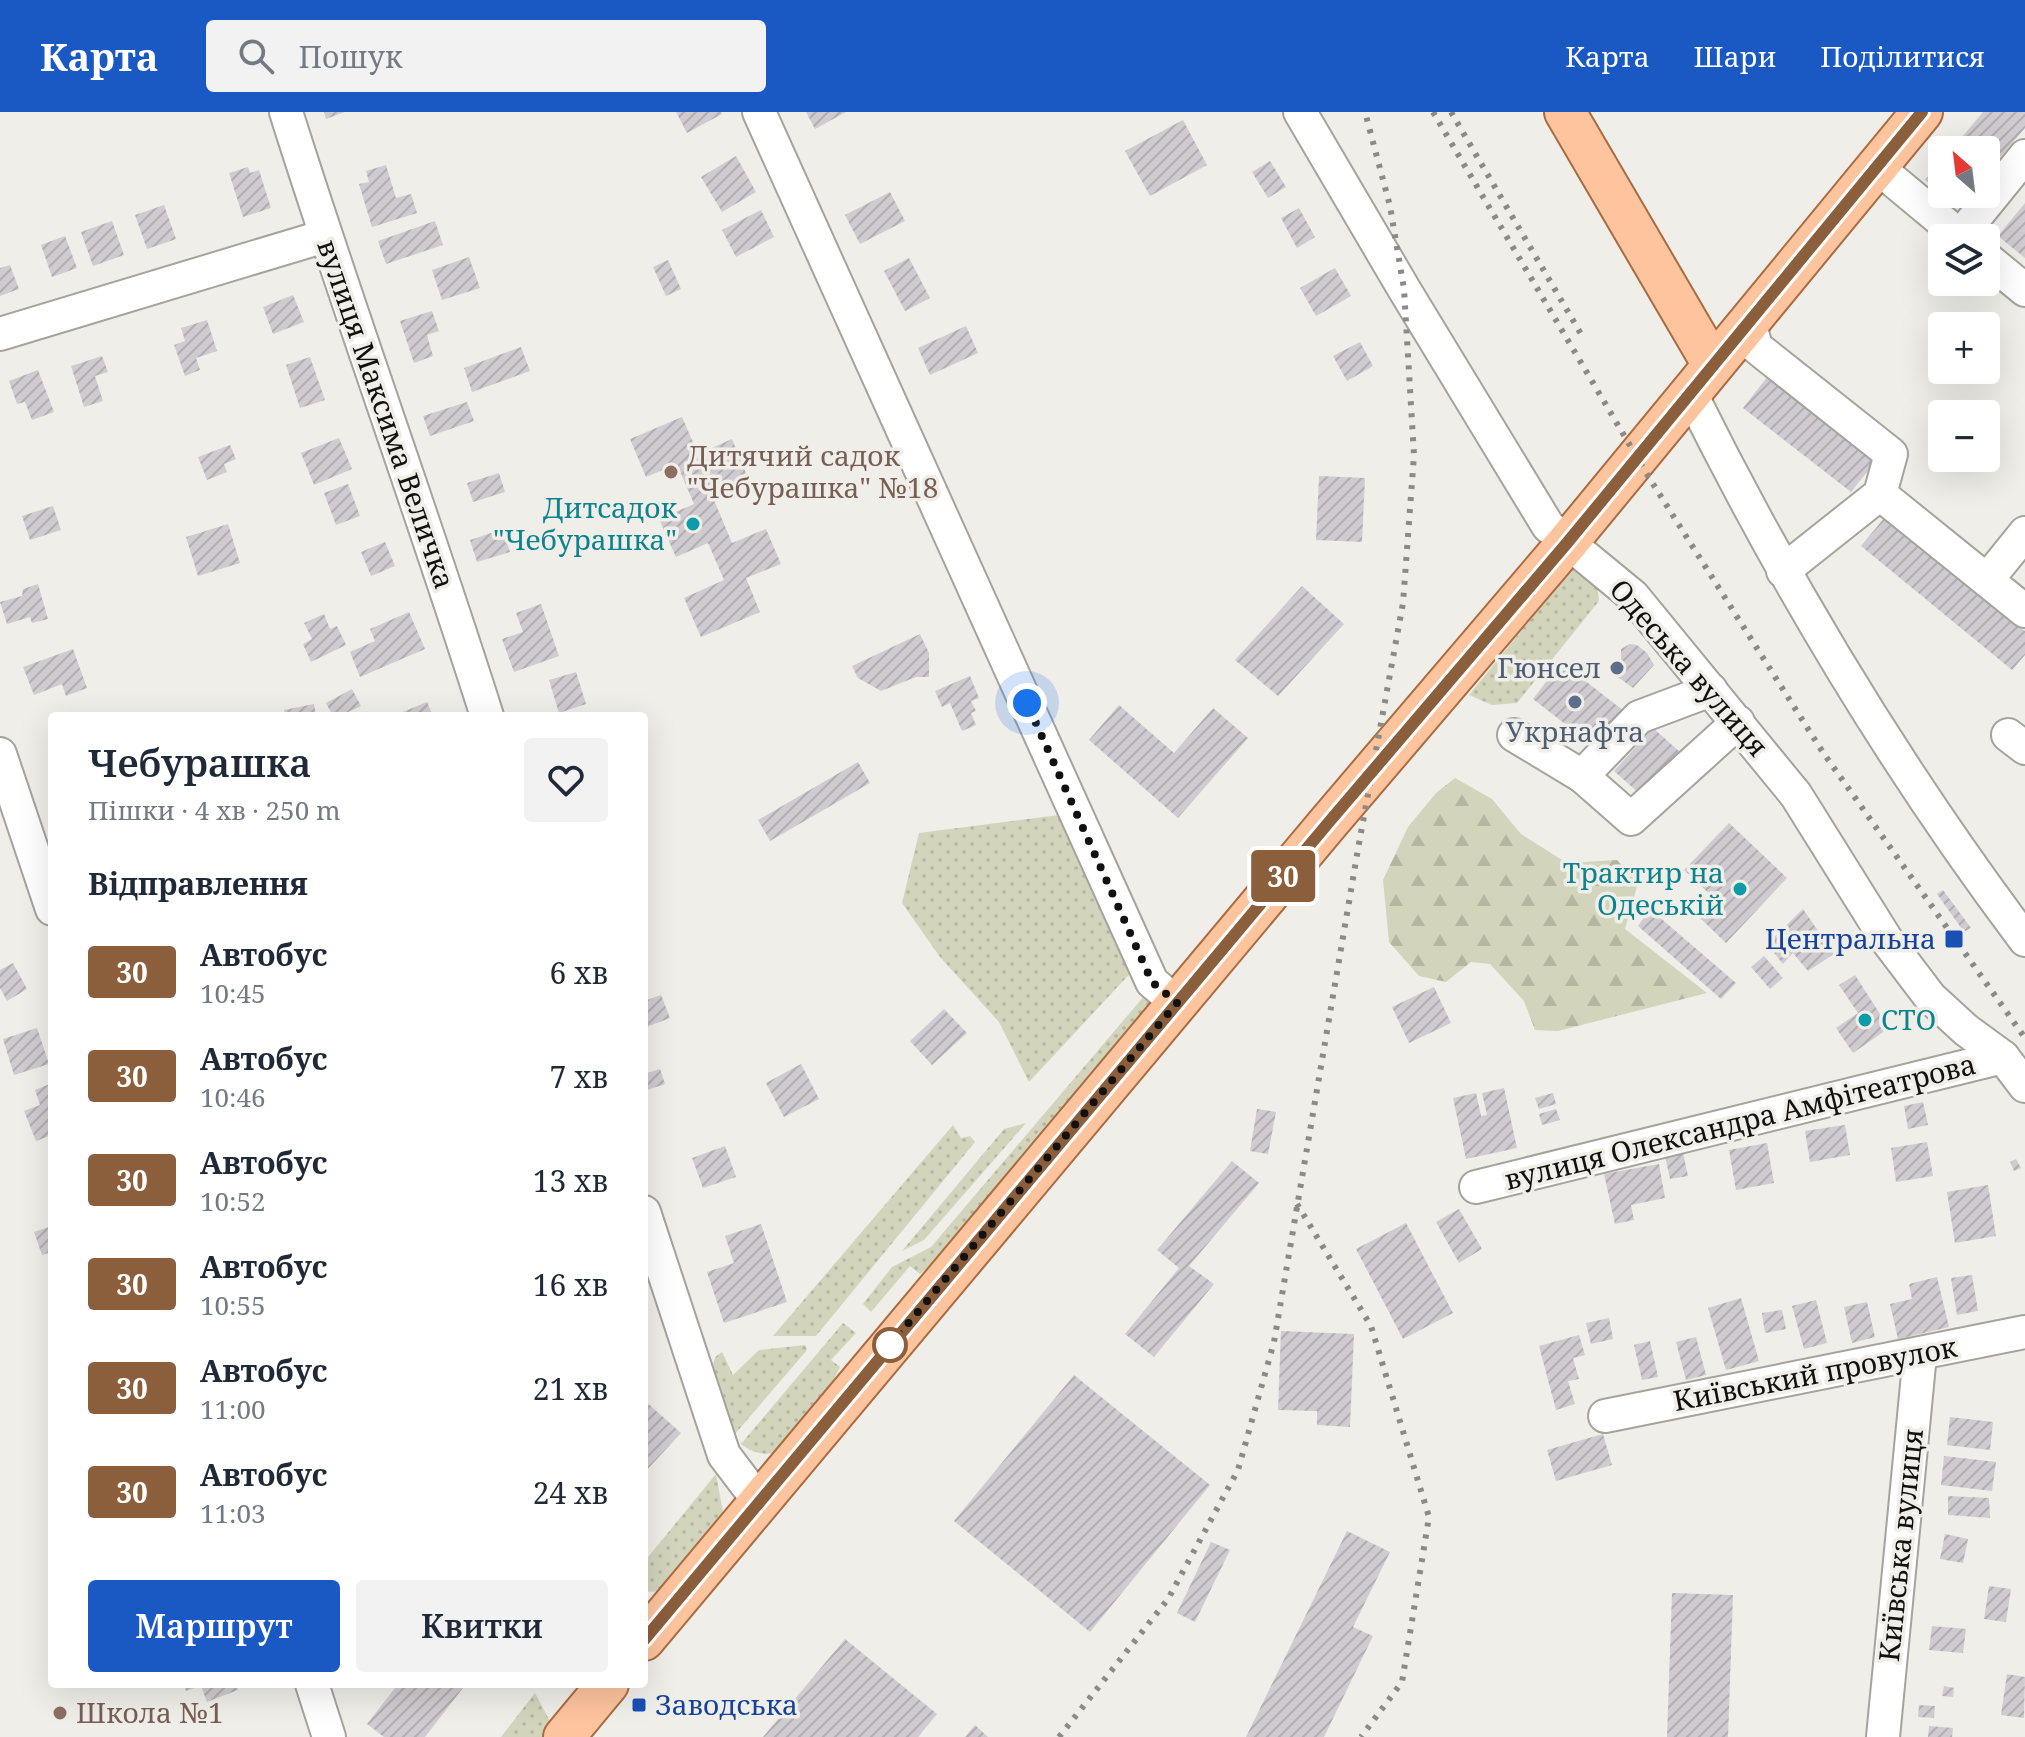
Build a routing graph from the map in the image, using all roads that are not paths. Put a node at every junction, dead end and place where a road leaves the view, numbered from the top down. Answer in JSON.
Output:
{"nodes":[{"id":1,"x":286,"y":112,"type":"edge"},
{"id":2,"x":759,"y":112,"type":"edge"},
{"id":3,"x":1300,"y":112,"type":"edge"},
{"id":4,"x":1565,"y":112,"type":"edge"},
{"id":5,"x":1922,"y":112,"type":"edge"},
{"id":6,"x":2025,"y":156,"type":"edge"},
{"id":7,"x":1877,"y":167,"type":"junction"},
{"id":8,"x":1945,"y":224,"type":"edge"},
{"id":9,"x":1971,"y":224,"type":"edge"},
{"id":10,"x":325,"y":236,"type":"junction"},
{"id":11,"x":2000,"y":269,"type":"edge"},
{"id":12,"x":2025,"y":290,"type":"edge"},
{"id":13,"x":1749,"y":321,"type":"junction"},
{"id":14,"x":0,"y":334,"type":"edge"},
{"id":15,"x":1702,"y":378,"type":"junction"},
{"id":16,"x":1880,"y":494,"type":"junction"},
{"id":17,"x":2025,"y":533,"type":"edge"},
{"id":18,"x":1567,"y":543,"type":"junction"},
{"id":19,"x":1783,"y":571,"type":"junction"},
{"id":20,"x":1987,"y":580,"type":"junction"},
{"id":21,"x":2025,"y":611,"type":"edge"},
{"id":22,"x":1711,"y":690,"type":"junction"},
{"id":23,"x":486,"y":712,"type":"edge"},
{"id":24,"x":1738,"y":722,"type":"junction"},
{"id":25,"x":1514,"y":735,"type":"dead end"},
{"id":26,"x":0,"y":754,"type":"edge"},
{"id":27,"x":1582,"y":776,"type":"junction"},
{"id":28,"x":48,"y":897,"type":"edge"},
{"id":29,"x":2019,"y":917,"type":"edge"},
{"id":30,"x":1177,"y":1003,"type":"junction"},
{"id":31,"x":2003,"y":1057,"type":"junction"},
{"id":32,"x":2025,"y":1086,"type":"edge"},
{"id":33,"x":1476,"y":1187,"type":"dead end"},
{"id":34,"x":648,"y":1224,"type":"edge"},
{"id":35,"x":2025,"y":1332,"type":"edge"},
{"id":36,"x":1920,"y":1354,"type":"junction"},
{"id":37,"x":1605,"y":1416,"type":"dead end"},
{"id":38,"x":759,"y":1501,"type":"junction"},
{"id":39,"x":648,"y":1635,"type":"edge"},
{"id":40,"x":313,"y":1688,"type":"edge"},
{"id":41,"x":605,"y":1688,"type":"edge"},
{"id":42,"x":329,"y":1737,"type":"edge"},
{"id":43,"x":564,"y":1737,"type":"edge"},
{"id":44,"x":1883,"y":1737,"type":"edge"}],
"edges":[{"from":1,"to":10,"type":"street","name":"вулиця Максима Величка"},
{"from":2,"to":30,"type":"street"},
{"from":3,"to":18,"type":"street","name":"Одеська вулиця"},
{"from":4,"to":15,"type":"main road"},
{"from":5,"to":7,"type":"main road"},
{"from":6,"to":9,"type":"street"},
{"from":7,"to":8,"type":"street"},
{"from":7,"to":13,"type":"main road"},
{"from":10,"to":14,"type":"street"},
{"from":10,"to":23,"type":"street","name":"вулиця Максима Величка"},
{"from":11,"to":12,"type":"street"},
{"from":13,"to":15,"type":"main road"},
{"from":13,"to":16,"type":"street"},
{"from":15,"to":18,"type":"main road"},
{"from":15,"to":19,"type":"street"},
{"from":16,"to":19,"type":"street"},
{"from":16,"to":20,"type":"street"},
{"from":17,"to":20,"type":"street"},
{"from":18,"to":22,"type":"street","name":"Одеська вулиця"},
{"from":18,"to":30,"type":"main road"},
{"from":19,"to":29,"type":"street"},
{"from":20,"to":21,"type":"street"},
{"from":22,"to":24,"type":"street","name":"Одеська вулиця"},
{"from":22,"to":27,"type":"street"},
{"from":24,"to":27,"type":"street"},
{"from":24,"to":31,"type":"street","name":"Одеська вулиця"},
{"from":25,"to":27,"type":"street"},
{"from":26,"to":28,"type":"street"},
{"from":30,"to":38,"type":"main road"},
{"from":31,"to":32,"type":"street","name":"Одеська вулиця"},
{"from":31,"to":33,"type":"street","name":"вулиця Олександра Амфітеатрова"},
{"from":34,"to":38,"type":"street"},
{"from":35,"to":36,"type":"street","name":"Київський провулок"},
{"from":36,"to":37,"type":"street","name":"Київський провулок"},
{"from":36,"to":44,"type":"street","name":"Київська вулиця"},
{"from":38,"to":39,"type":"main road"},
{"from":40,"to":42,"type":"street"},
{"from":41,"to":43,"type":"main road"}]}
